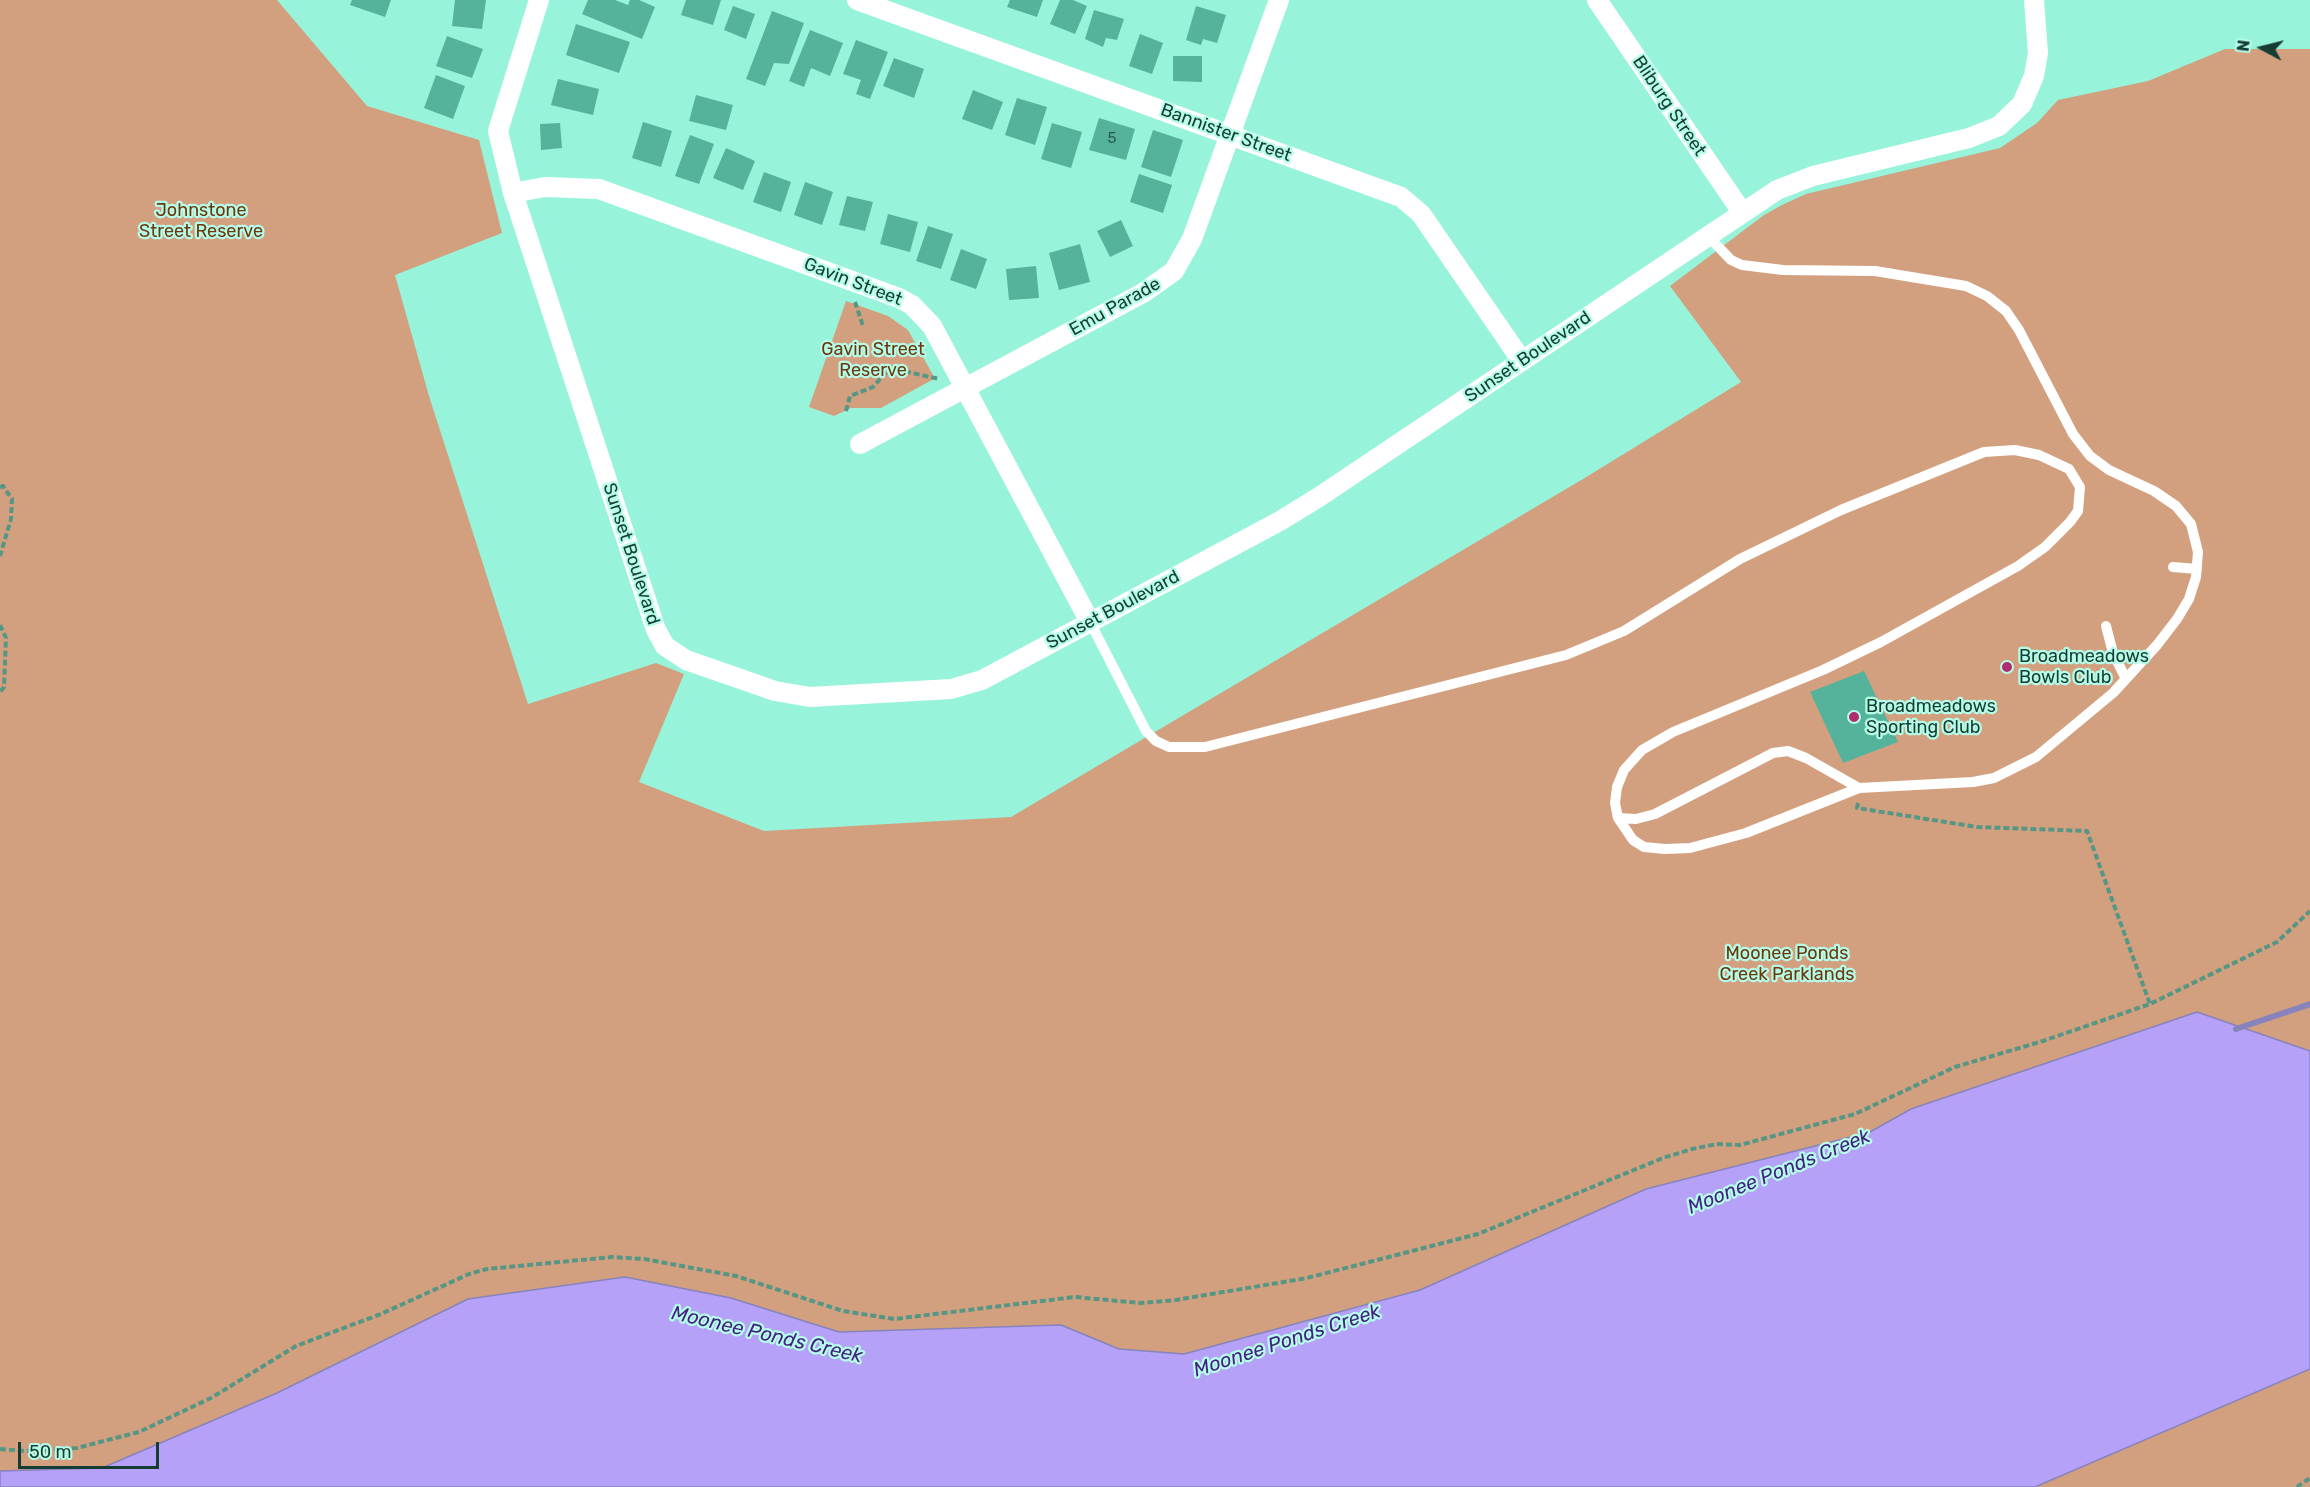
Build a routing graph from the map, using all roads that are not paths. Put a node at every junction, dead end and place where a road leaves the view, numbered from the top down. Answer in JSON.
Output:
{"nodes":[{"id":1,"x":539,"y":0,"type":"edge"},
{"id":2,"x":857,"y":0,"type":"edge"},
{"id":3,"x":1279,"y":0,"type":"edge"},
{"id":4,"x":1597,"y":0,"type":"edge"},
{"id":5,"x":2034,"y":0,"type":"edge"},
{"id":6,"x":1231,"y":135,"type":"junction"},
{"id":7,"x":513,"y":193,"type":"junction"},
{"id":8,"x":1742,"y":212,"type":"junction"},
{"id":9,"x":1707,"y":235,"type":"junction"},
{"id":10,"x":1522,"y":361,"type":"junction"},
{"id":11,"x":965,"y":387,"type":"junction"},
{"id":12,"x":860,"y":444,"type":"dead end"},
{"id":13,"x":2173,"y":567,"type":"dead end"},
{"id":14,"x":2197,"y":569,"type":"junction"},
{"id":15,"x":1090,"y":622,"type":"junction"},
{"id":16,"x":2106,"y":626,"type":"dead end"},
{"id":17,"x":2126,"y":679,"type":"junction"},
{"id":18,"x":1855,"y":790,"type":"junction"},
{"id":19,"x":1618,"y":818,"type":"junction"}],
"edges":[{"from":1,"to":7,"type":"street","name":"Sunset Boulevard"},
{"from":2,"to":6,"type":"street","name":"Bannister Street"},
{"from":3,"to":6,"type":"street","name":"Emu Parade"},
{"from":4,"to":8,"type":"street","name":"Bliburg Street"},
{"from":5,"to":8,"type":"street","name":"Sunset Boulevard"},
{"from":6,"to":10,"type":"street","name":"Bannister Street"},
{"from":6,"to":11,"type":"street","name":"Emu Parade"},
{"from":7,"to":11,"type":"street","name":"Gavin Street"},
{"from":7,"to":15,"type":"street","name":"Sunset Boulevard"},
{"from":8,"to":9,"type":"street","name":"Sunset Boulevard"},
{"from":9,"to":10,"type":"street","name":"Sunset Boulevard"},
{"from":9,"to":14,"type":"lane"},
{"from":10,"to":15,"type":"street","name":"Sunset Boulevard"},
{"from":11,"to":12,"type":"street","name":"Emu Parade"},
{"from":11,"to":15,"type":"street","name":"Gavin Street"},
{"from":13,"to":14,"type":"lane"},
{"from":14,"to":17,"type":"lane"},
{"from":15,"to":19,"type":"lane"},
{"from":16,"to":17,"type":"lane"},
{"from":17,"to":18,"type":"lane"},
{"from":18,"to":19,"type":"lane"},
{"from":18,"to":19,"type":"lane"}]}
